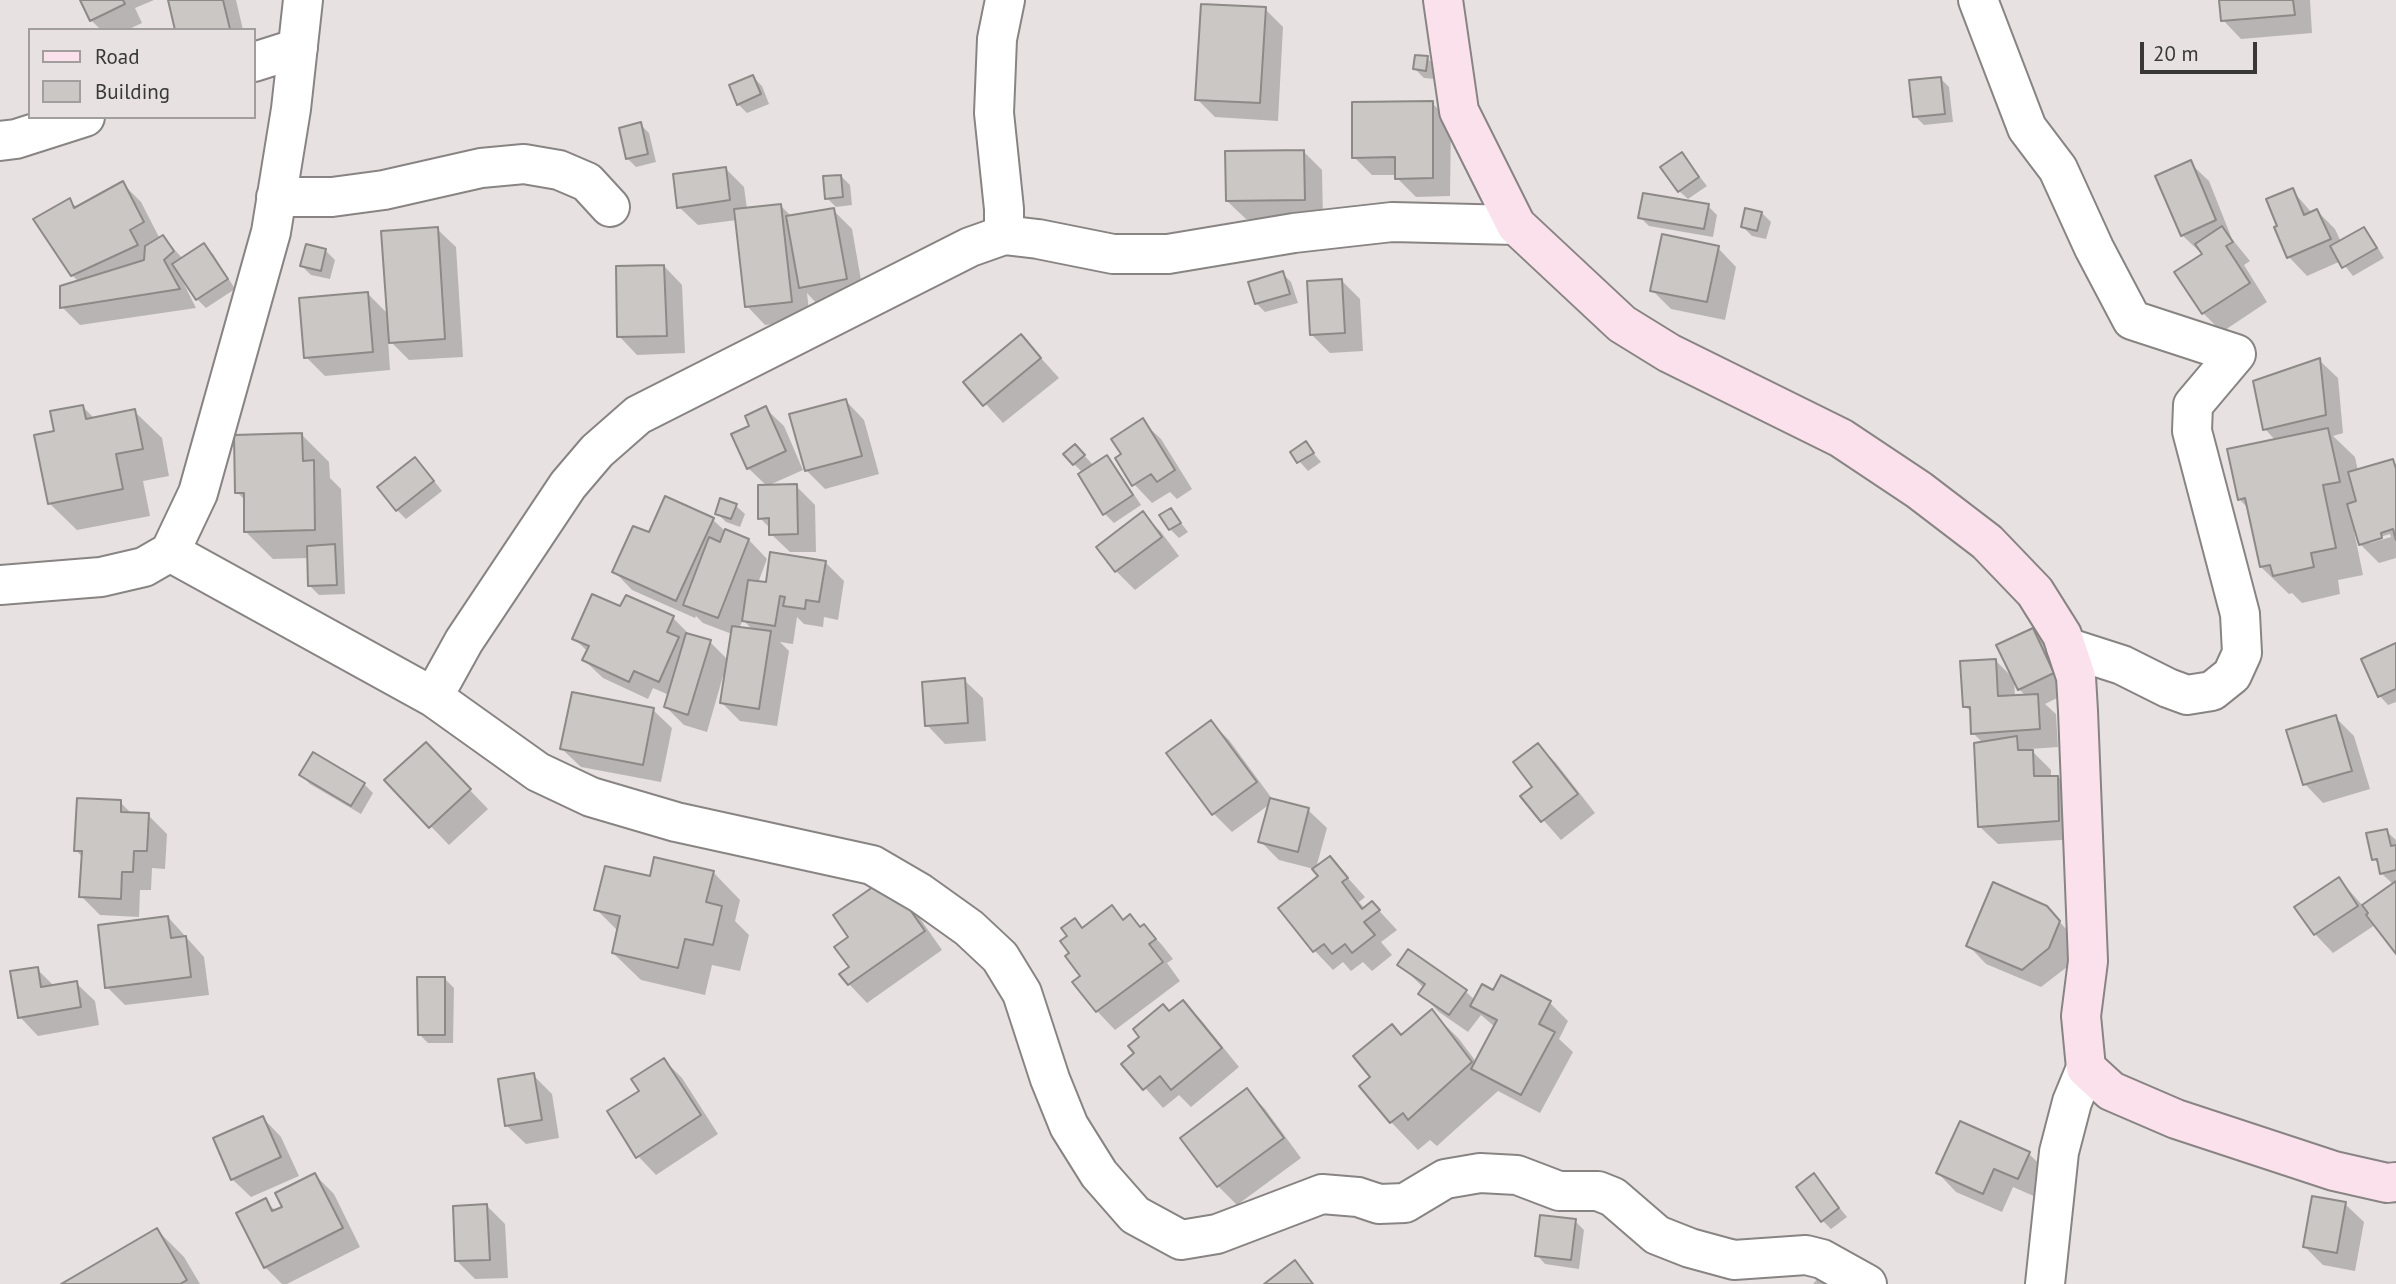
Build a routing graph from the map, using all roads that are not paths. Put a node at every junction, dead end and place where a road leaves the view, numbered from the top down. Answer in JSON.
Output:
{"nodes":[{"id":1,"x":303,"y":0,"type":"edge"},
{"id":2,"x":1005,"y":0,"type":"edge"},
{"id":3,"x":1443,"y":0,"type":"edge"},
{"id":4,"x":1978,"y":0,"type":"edge"},
{"id":5,"x":298,"y":48,"type":"junction"},
{"id":6,"x":256,"y":61,"type":"edge"},
{"id":7,"x":79,"y":119,"type":"edge"},
{"id":8,"x":0,"y":141,"type":"edge"},
{"id":9,"x":276,"y":197,"type":"junction"},
{"id":10,"x":610,"y":207,"type":"dead end"},
{"id":11,"x":1516,"y":225,"type":"junction"},
{"id":12,"x":1004,"y":235,"type":"junction"},
{"id":13,"x":170,"y":552,"type":"junction"},
{"id":14,"x":0,"y":585,"type":"edge"},
{"id":15,"x":2066,"y":647,"type":"junction"},
{"id":16,"x":433,"y":697,"type":"junction"},
{"id":17,"x":2086,"y":1068,"type":"junction"},
{"id":18,"x":2396,"y":1182,"type":"edge"},
{"id":19,"x":1867,"y":1284,"type":"edge"},
{"id":20,"x":2045,"y":1284,"type":"edge"}],
"edges":[{"from":1,"to":5,"type":"street"},
{"from":2,"to":12,"type":"street"},
{"from":3,"to":11,"type":"street"},
{"from":4,"to":15,"type":"street"},
{"from":5,"to":6,"type":"street"},
{"from":5,"to":9,"type":"street"},
{"from":7,"to":8,"type":"street"},
{"from":9,"to":10,"type":"street"},
{"from":9,"to":13,"type":"street"},
{"from":11,"to":12,"type":"street"},
{"from":11,"to":15,"type":"street"},
{"from":12,"to":16,"type":"street"},
{"from":13,"to":14,"type":"street"},
{"from":13,"to":16,"type":"street"},
{"from":15,"to":17,"type":"street"},
{"from":16,"to":19,"type":"street"},
{"from":17,"to":18,"type":"street"},
{"from":17,"to":20,"type":"street"}]}
